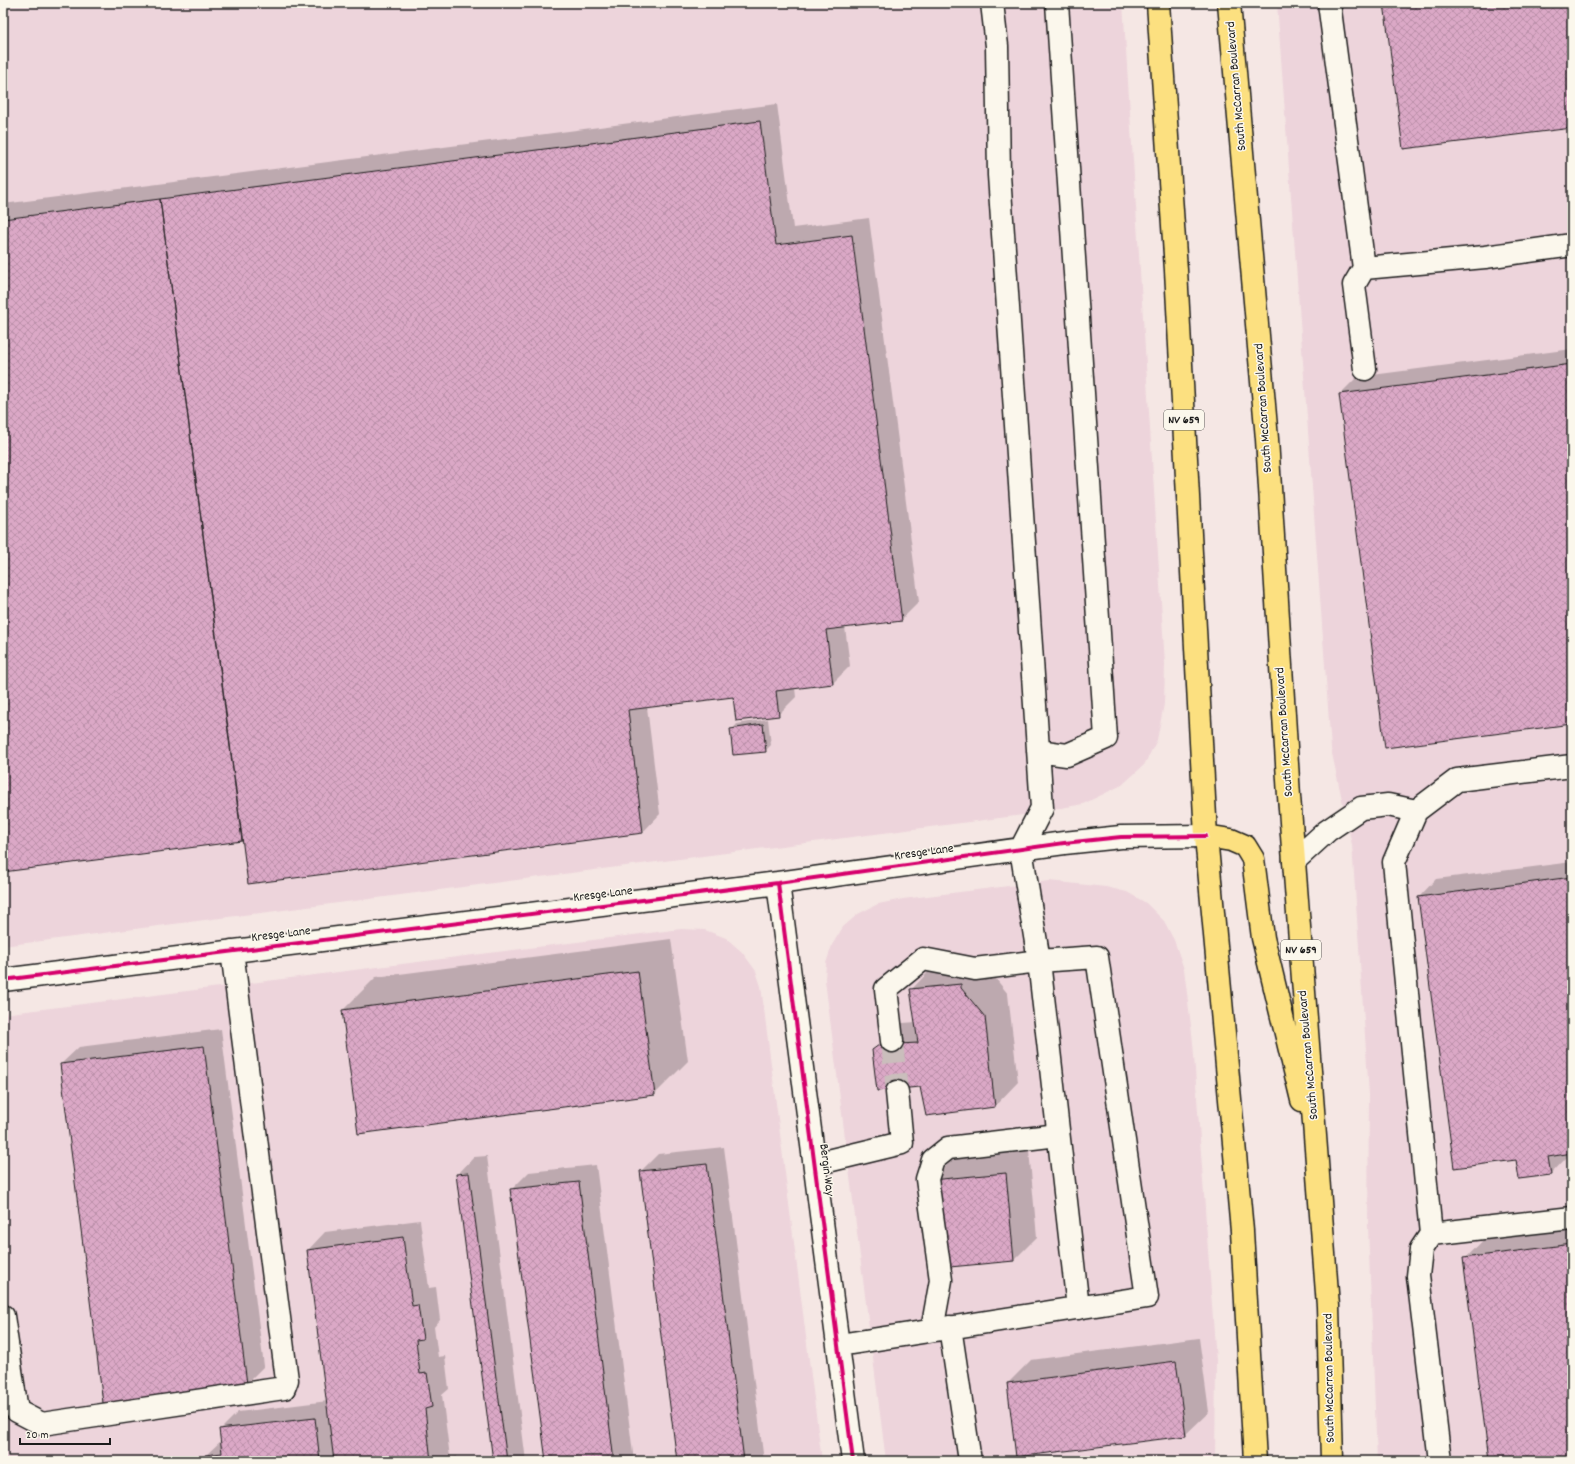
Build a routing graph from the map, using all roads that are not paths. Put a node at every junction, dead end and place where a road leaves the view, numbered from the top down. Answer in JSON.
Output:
{"nodes":[{"id":1,"x":992,"y":3,"type":"edge"},
{"id":2,"x":1058,"y":3,"type":"edge"},
{"id":3,"x":1158,"y":3,"type":"edge"},
{"id":4,"x":1229,"y":3,"type":"edge"},
{"id":5,"x":1243,"y":3,"type":"edge"},
{"id":6,"x":1329,"y":3,"type":"edge"},
{"id":7,"x":1233,"y":44,"type":"junction"},
{"id":8,"x":1572,"y":244,"type":"edge"},
{"id":9,"x":1364,"y":268,"type":"junction"},
{"id":10,"x":1365,"y":368,"type":"dead end"},
{"id":11,"x":1038,"y":751,"type":"junction"},
{"id":12,"x":1572,"y":766,"type":"edge"},
{"id":13,"x":1416,"y":811,"type":"junction"},
{"id":14,"x":1206,"y":836,"type":"junction"},
{"id":15,"x":1021,"y":849,"type":"junction"},
{"id":16,"x":1294,"y":861,"type":"junction"},
{"id":17,"x":778,"y":883,"type":"junction"},
{"id":18,"x":232,"y":951,"type":"junction"},
{"id":19,"x":1039,"y":961,"type":"junction"},
{"id":20,"x":3,"y":980,"type":"edge"},
{"id":21,"x":892,"y":1041,"type":"tunnel mouth"},
{"id":22,"x":897,"y":1092,"type":"tunnel mouth"},
{"id":23,"x":1058,"y":1135,"type":"junction"},
{"id":24,"x":815,"y":1164,"type":"junction"},
{"id":25,"x":1318,"y":1164,"type":"junction"},
{"id":26,"x":1572,"y":1218,"type":"edge"},
{"id":27,"x":1431,"y":1234,"type":"junction"},
{"id":28,"x":1078,"y":1308,"type":"junction"},
{"id":29,"x":3,"y":1316,"type":"edge"},
{"id":30,"x":941,"y":1329,"type":"junction"},
{"id":31,"x":839,"y":1345,"type":"junction"},
{"id":32,"x":853,"y":1461,"type":"edge"},
{"id":33,"x":970,"y":1461,"type":"edge"},
{"id":34,"x":1256,"y":1461,"type":"edge"},
{"id":35,"x":1332,"y":1461,"type":"edge"},
{"id":36,"x":1440,"y":1461,"type":"edge"}],
"edges":[{"from":1,"to":11,"type":"street"},
{"from":2,"to":11,"type":"street"},
{"from":3,"to":14,"type":"main road","number":"NV 659"},
{"from":4,"to":7,"type":"main road","name":"South McCarran Boulevard","number":"NV 659"},
{"from":5,"to":7,"type":"main road"},
{"from":6,"to":9,"type":"street"},
{"from":7,"to":16,"type":"main road","name":"South McCarran Boulevard","number":"NV 659"},
{"from":8,"to":9,"type":"street"},
{"from":9,"to":10,"type":"street"},
{"from":11,"to":15,"type":"street"},
{"from":12,"to":13,"type":"street"},
{"from":13,"to":16,"type":"street"},
{"from":13,"to":27,"type":"street"},
{"from":14,"to":15,"type":"street","name":"Kresge Lane"},
{"from":14,"to":25,"type":"main road"},
{"from":14,"to":34,"type":"main road","number":"NV 659"},
{"from":15,"to":17,"type":"street","name":"Kresge Lane"},
{"from":15,"to":19,"type":"street"},
{"from":16,"to":25,"type":"main road","name":"South McCarran Boulevard","number":"NV 659"},
{"from":17,"to":18,"type":"street","name":"Kresge Lane"},
{"from":17,"to":24,"type":"street","name":"Bergin Way"},
{"from":18,"to":20,"type":"street","name":"Kresge Lane"},
{"from":18,"to":29,"type":"street"},
{"from":19,"to":21,"type":"street"},
{"from":19,"to":23,"type":"street"},
{"from":19,"to":28,"type":"street"},
{"from":22,"to":24,"type":"street"},
{"from":23,"to":28,"type":"street"},
{"from":23,"to":30,"type":"street"},
{"from":24,"to":31,"type":"street","name":"Bergin Way"},
{"from":25,"to":35,"type":"main road","name":"South McCarran Boulevard","number":"NV 659"},
{"from":26,"to":27,"type":"street"},
{"from":27,"to":36,"type":"street"},
{"from":28,"to":30,"type":"street"},
{"from":30,"to":31,"type":"street"},
{"from":30,"to":33,"type":"street"},
{"from":31,"to":32,"type":"street","name":"Bergin Way"}]}
